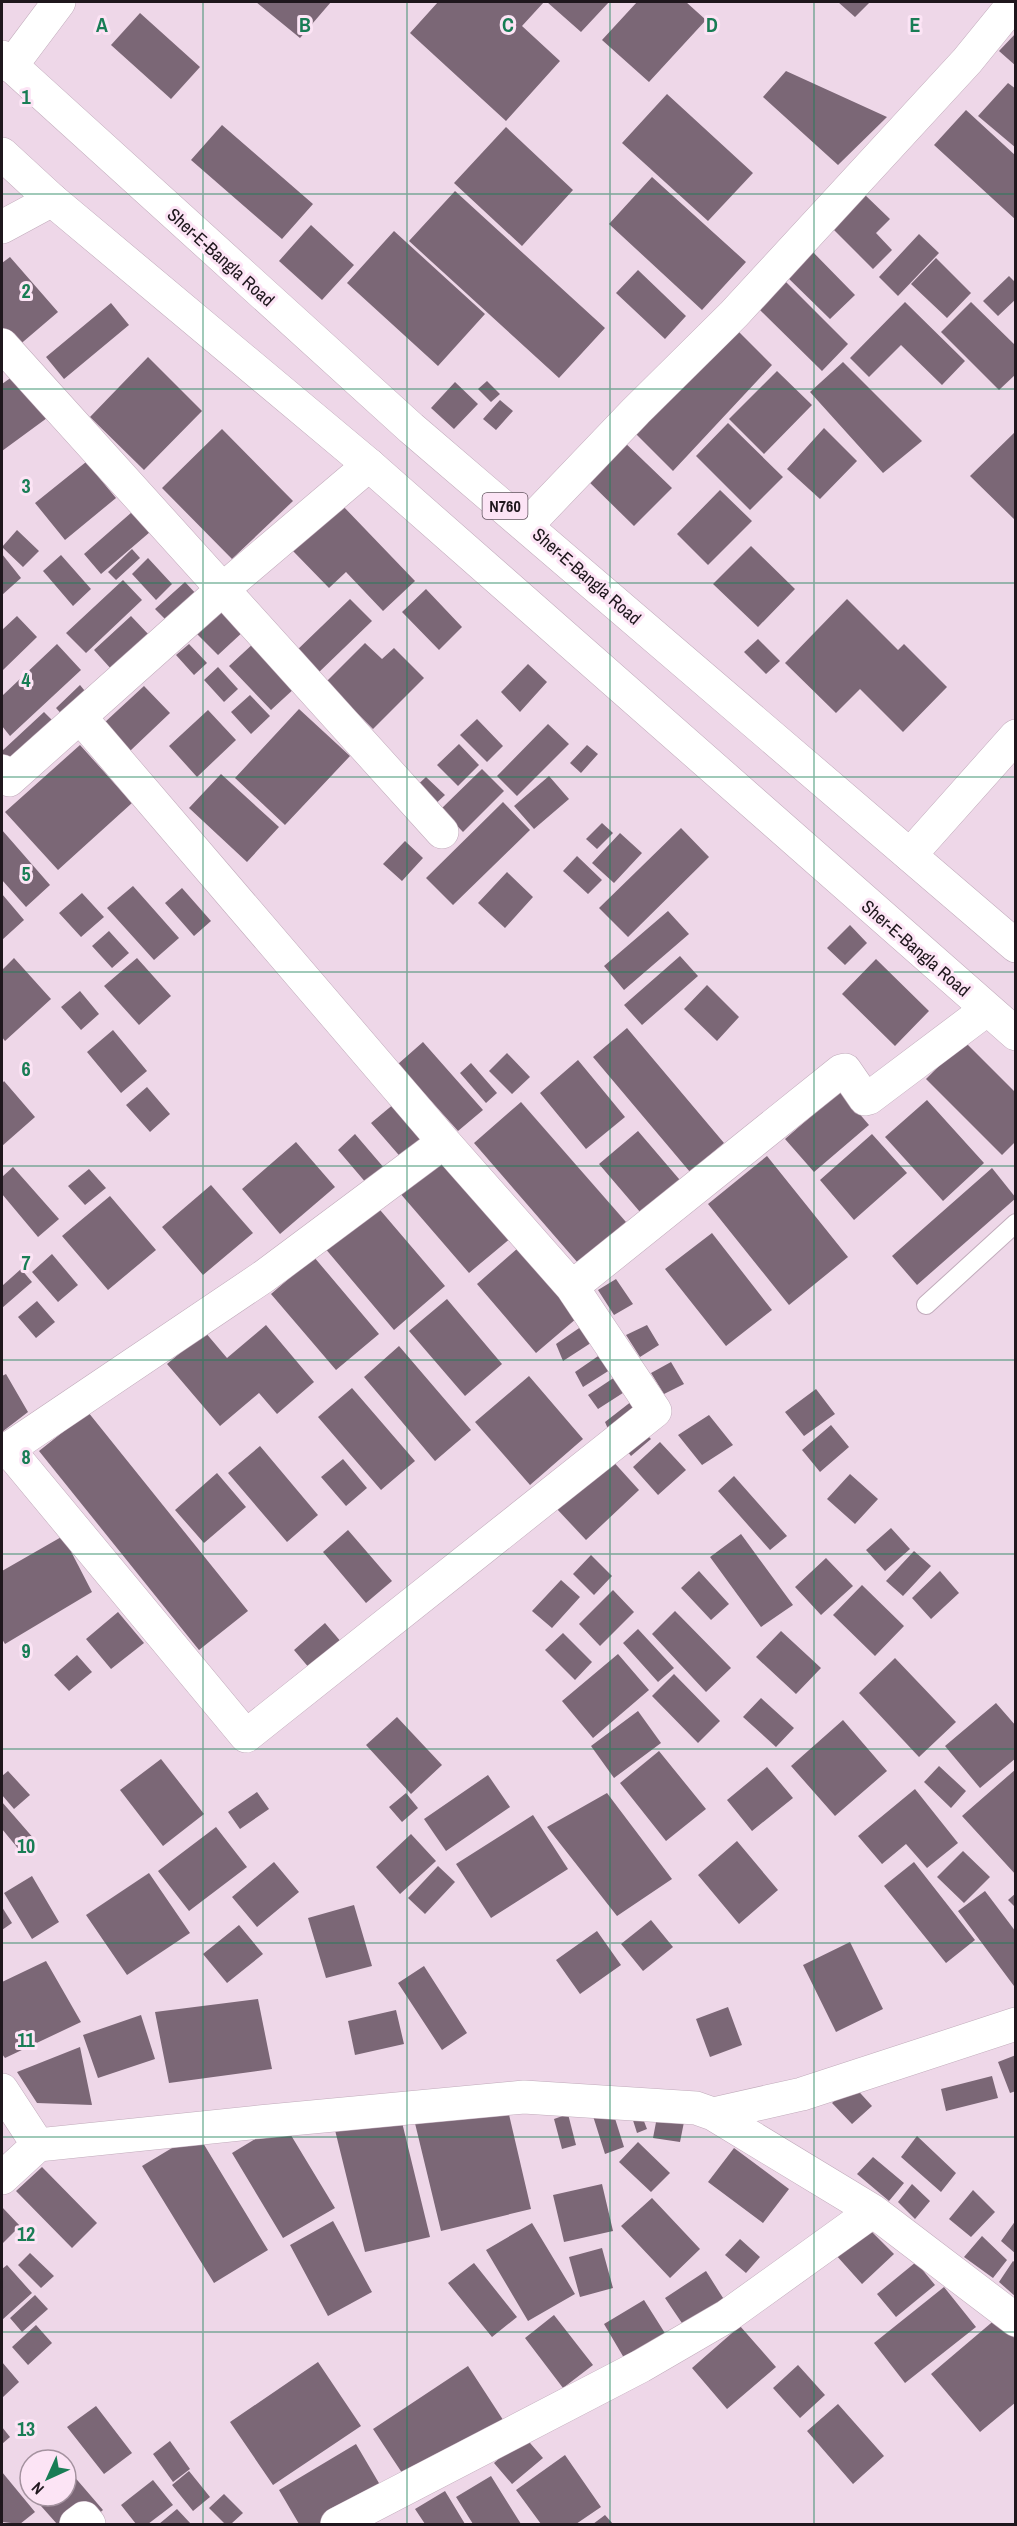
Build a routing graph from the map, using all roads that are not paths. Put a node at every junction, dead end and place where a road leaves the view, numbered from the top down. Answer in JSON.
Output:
{"nodes":[{"id":1,"x":59,"y":2,"type":"edge"},
{"id":2,"x":1015,"y":2,"type":"edge"},
{"id":3,"x":6,"y":61,"type":"edge"},
{"id":4,"x":2,"y":154,"type":"edge"},
{"id":5,"x":52,"y":200,"type":"junction"},
{"id":6,"x":2,"y":227,"type":"edge"},
{"id":7,"x":2,"y":345,"type":"edge"},
{"id":8,"x":369,"y":465,"type":"junction"},
{"id":9,"x":527,"y":525,"type":"junction"},
{"id":10,"x":223,"y":589,"type":"junction"},
{"id":11,"x":80,"y":717,"type":"junction"},
{"id":12,"x":1016,"y":736,"type":"edge"},
{"id":13,"x":2,"y":771,"type":"edge"},
{"id":14,"x":442,"y":832,"type":"dead end"},
{"id":15,"x":910,"y":855,"type":"junction"},
{"id":16,"x":1016,"y":946,"type":"edge"},
{"id":17,"x":986,"y":1010,"type":"junction"},
{"id":18,"x":1016,"y":1034,"type":"edge"},
{"id":19,"x":444,"y":1142,"type":"junction"},
{"id":20,"x":1016,"y":1223,"type":"edge"},
{"id":21,"x":572,"y":1287,"type":"junction"},
{"id":22,"x":926,"y":1305,"type":"dead end"},
{"id":23,"x":5,"y":1451,"type":"edge"},
{"id":24,"x":1016,"y":2024,"type":"edge"},
{"id":25,"x":2,"y":2090,"type":"edge"},
{"id":26,"x":713,"y":2114,"type":"junction"},
{"id":27,"x":38,"y":2145,"type":"junction"},
{"id":28,"x":2,"y":2178,"type":"edge"},
{"id":29,"x":873,"y":2211,"type":"junction"},
{"id":30,"x":1016,"y":2320,"type":"edge"},
{"id":31,"x":76,"y":2524,"type":"edge"},
{"id":32,"x":88,"y":2524,"type":"edge"},
{"id":33,"x":337,"y":2524,"type":"edge"}],
"edges":[{"from":1,"to":3,"type":"main road"},
{"from":2,"to":9,"type":"main road"},
{"from":3,"to":9,"type":"main road","name":"Sher-E-Bangla Road","number":"N760"},
{"from":4,"to":5,"type":"main road","name":"Sher-E-Bangla Road"},
{"from":5,"to":6,"type":"main road"},
{"from":5,"to":8,"type":"main road","name":"Sher-E-Bangla Road"},
{"from":7,"to":10,"type":"main road"},
{"from":8,"to":10,"type":"main road"},
{"from":8,"to":17,"type":"main road","name":"Sher-E-Bangla Road"},
{"from":9,"to":15,"type":"main road","name":"Sher-E-Bangla Road","number":"N760"},
{"from":10,"to":11,"type":"main road"},
{"from":10,"to":14,"type":"main road"},
{"from":11,"to":13,"type":"main road"},
{"from":11,"to":19,"type":"main road"},
{"from":12,"to":15,"type":"main road"},
{"from":15,"to":16,"type":"main road","name":"Sher-E-Bangla Road","number":"N760"},
{"from":17,"to":18,"type":"main road","name":"Sher-E-Bangla Road"},
{"from":17,"to":21,"type":"main road"},
{"from":19,"to":21,"type":"main road"},
{"from":19,"to":23,"type":"main road"},
{"from":20,"to":22,"type":"lane"},
{"from":21,"to":23,"type":"main road"},
{"from":24,"to":26,"type":"main road"},
{"from":25,"to":27,"type":"main road"},
{"from":26,"to":27,"type":"main road"},
{"from":26,"to":29,"type":"main road"},
{"from":27,"to":28,"type":"main road"},
{"from":29,"to":30,"type":"main road"},
{"from":29,"to":33,"type":"main road"},
{"from":31,"to":32,"type":"main road"}]}
